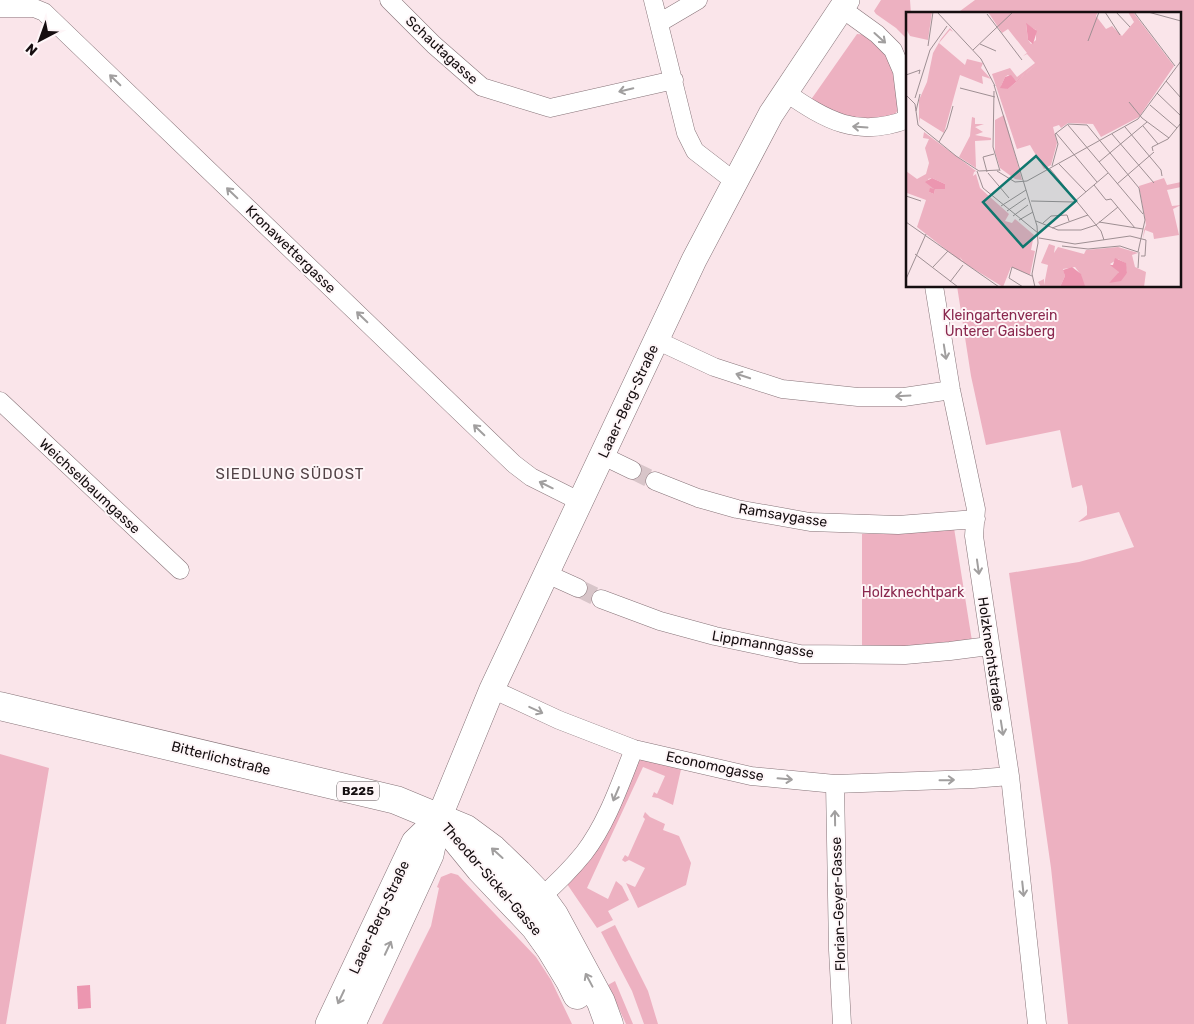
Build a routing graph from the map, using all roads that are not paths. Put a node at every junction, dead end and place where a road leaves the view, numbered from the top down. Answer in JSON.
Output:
{"nodes":[{"id":1,"x":389,"y":0,"type":"edge"},
{"id":2,"x":653,"y":0,"type":"edge"},
{"id":3,"x":698,"y":0,"type":"edge"},
{"id":4,"x":844,"y":4,"type":"edge"},
{"id":5,"x":0,"y":8,"type":"edge"},
{"id":6,"x":659,"y":23,"type":"junction"},
{"id":7,"x":674,"y":80,"type":"junction"},
{"id":8,"x":785,"y":92,"type":"junction"},
{"id":9,"x":906,"y":104,"type":"edge"},
{"id":10,"x":906,"y":121,"type":"edge"},
{"id":11,"x":734,"y":181,"type":"junction"},
{"id":12,"x":934,"y":288,"type":"edge"},
{"id":13,"x":656,"y":340,"type":"junction"},
{"id":14,"x":951,"y":390,"type":"junction"},
{"id":15,"x":0,"y":401,"type":"edge"},
{"id":16,"x":603,"y":456,"type":"junction"},
{"id":17,"x":632,"y":470,"type":"tunnel mouth"},
{"id":18,"x":655,"y":481,"type":"tunnel mouth"},
{"id":19,"x":581,"y":502,"type":"junction"},
{"id":20,"x":976,"y":519,"type":"junction"},
{"id":21,"x":180,"y":570,"type":"dead end"},
{"id":22,"x":547,"y":574,"type":"junction"},
{"id":23,"x":578,"y":588,"type":"tunnel mouth"},
{"id":24,"x":601,"y":599,"type":"tunnel mouth"},
{"id":25,"x":990,"y":646,"type":"junction"},
{"id":26,"x":492,"y":689,"type":"junction"},
{"id":27,"x":0,"y":706,"type":"edge"},
{"id":28,"x":634,"y":749,"type":"junction"},
{"id":29,"x":1010,"y":776,"type":"junction"},
{"id":30,"x":834,"y":784,"type":"junction"},
{"id":31,"x":439,"y":818,"type":"junction"},
{"id":32,"x":541,"y":897,"type":"junction"},
{"id":33,"x":328,"y":1024,"type":"edge"},
{"id":34,"x":353,"y":1024,"type":"edge"},
{"id":35,"x":589,"y":1024,"type":"edge"},
{"id":36,"x":609,"y":1024,"type":"edge"},
{"id":37,"x":842,"y":1024,"type":"edge"},
{"id":38,"x":1037,"y":1024,"type":"edge"}],
"edges":[{"from":7,"to":1,"type":"street","name":"Schautagasse","one_way":true},
{"from":2,"to":6,"type":"street"},
{"from":3,"to":6,"type":"street"},
{"from":4,"to":8,"type":"main road","name":"Laaer-Berg-Straße"},
{"from":4,"to":9,"type":"street","one_way":true},
{"from":19,"to":5,"type":"street","name":"Kronawettergasse","one_way":true},
{"from":6,"to":7,"type":"street"},
{"from":7,"to":11,"type":"street"},
{"from":10,"to":8,"type":"street","one_way":true},
{"from":8,"to":11,"type":"main road","name":"Laaer-Berg-Straße"},
{"from":11,"to":13,"type":"main road","name":"Laaer-Berg-Straße"},
{"from":12,"to":14,"type":"street","name":"Holzknechtstraße","one_way":true},
{"from":14,"to":13,"type":"street","one_way":true},
{"from":13,"to":16,"type":"main road","name":"Laaer-Berg-Straße"},
{"from":14,"to":20,"type":"street","name":"Holzknechtstraße"},
{"from":15,"to":21,"type":"street","name":"Weichselbaumgasse"},
{"from":16,"to":17,"type":"street"},
{"from":16,"to":19,"type":"main road","name":"Laaer-Berg-Straße"},
{"from":18,"to":20,"type":"street","name":"Ramsaygasse"},
{"from":19,"to":22,"type":"main road","name":"Laaer-Berg-Straße"},
{"from":20,"to":25,"type":"street","name":"Holzknechtstraße","one_way":true},
{"from":22,"to":23,"type":"street"},
{"from":22,"to":26,"type":"main road","name":"Laaer-Berg-Straße"},
{"from":24,"to":25,"type":"street","name":"Lippmanngasse"},
{"from":25,"to":29,"type":"street","name":"Holzknechtstraße","one_way":true},
{"from":26,"to":28,"type":"street","name":"Economogasse","one_way":true},
{"from":26,"to":31,"type":"main road","name":"Laaer-Berg-Straße"},
{"from":27,"to":31,"type":"main road","name":"Bitterlichstraße","number":"B225"},
{"from":28,"to":30,"type":"street","name":"Economogasse","one_way":true},
{"from":28,"to":32,"type":"street","one_way":true},
{"from":30,"to":29,"type":"street","name":"Economogasse","one_way":true},
{"from":29,"to":38,"type":"street","name":"Holzknechtstraße","one_way":true},
{"from":37,"to":30,"type":"street","name":"Florian-Geyer-Gasse","one_way":true},
{"from":32,"to":31,"type":"main road","name":"Theodor-Sickel-Gasse","number":"B225","one_way":true},
{"from":31,"to":33,"type":"main road","name":"Laaer-Berg-Straße","one_way":true},
{"from":34,"to":31,"type":"main road","name":"Laaer-Berg-Straße","one_way":true},
{"from":31,"to":35,"type":"main road","name":"Theodor-Sickel-Gasse","number":"B225"},
{"from":36,"to":32,"type":"main road","name":"Theodor-Sickel-Gasse","number":"B225","one_way":true}]}
